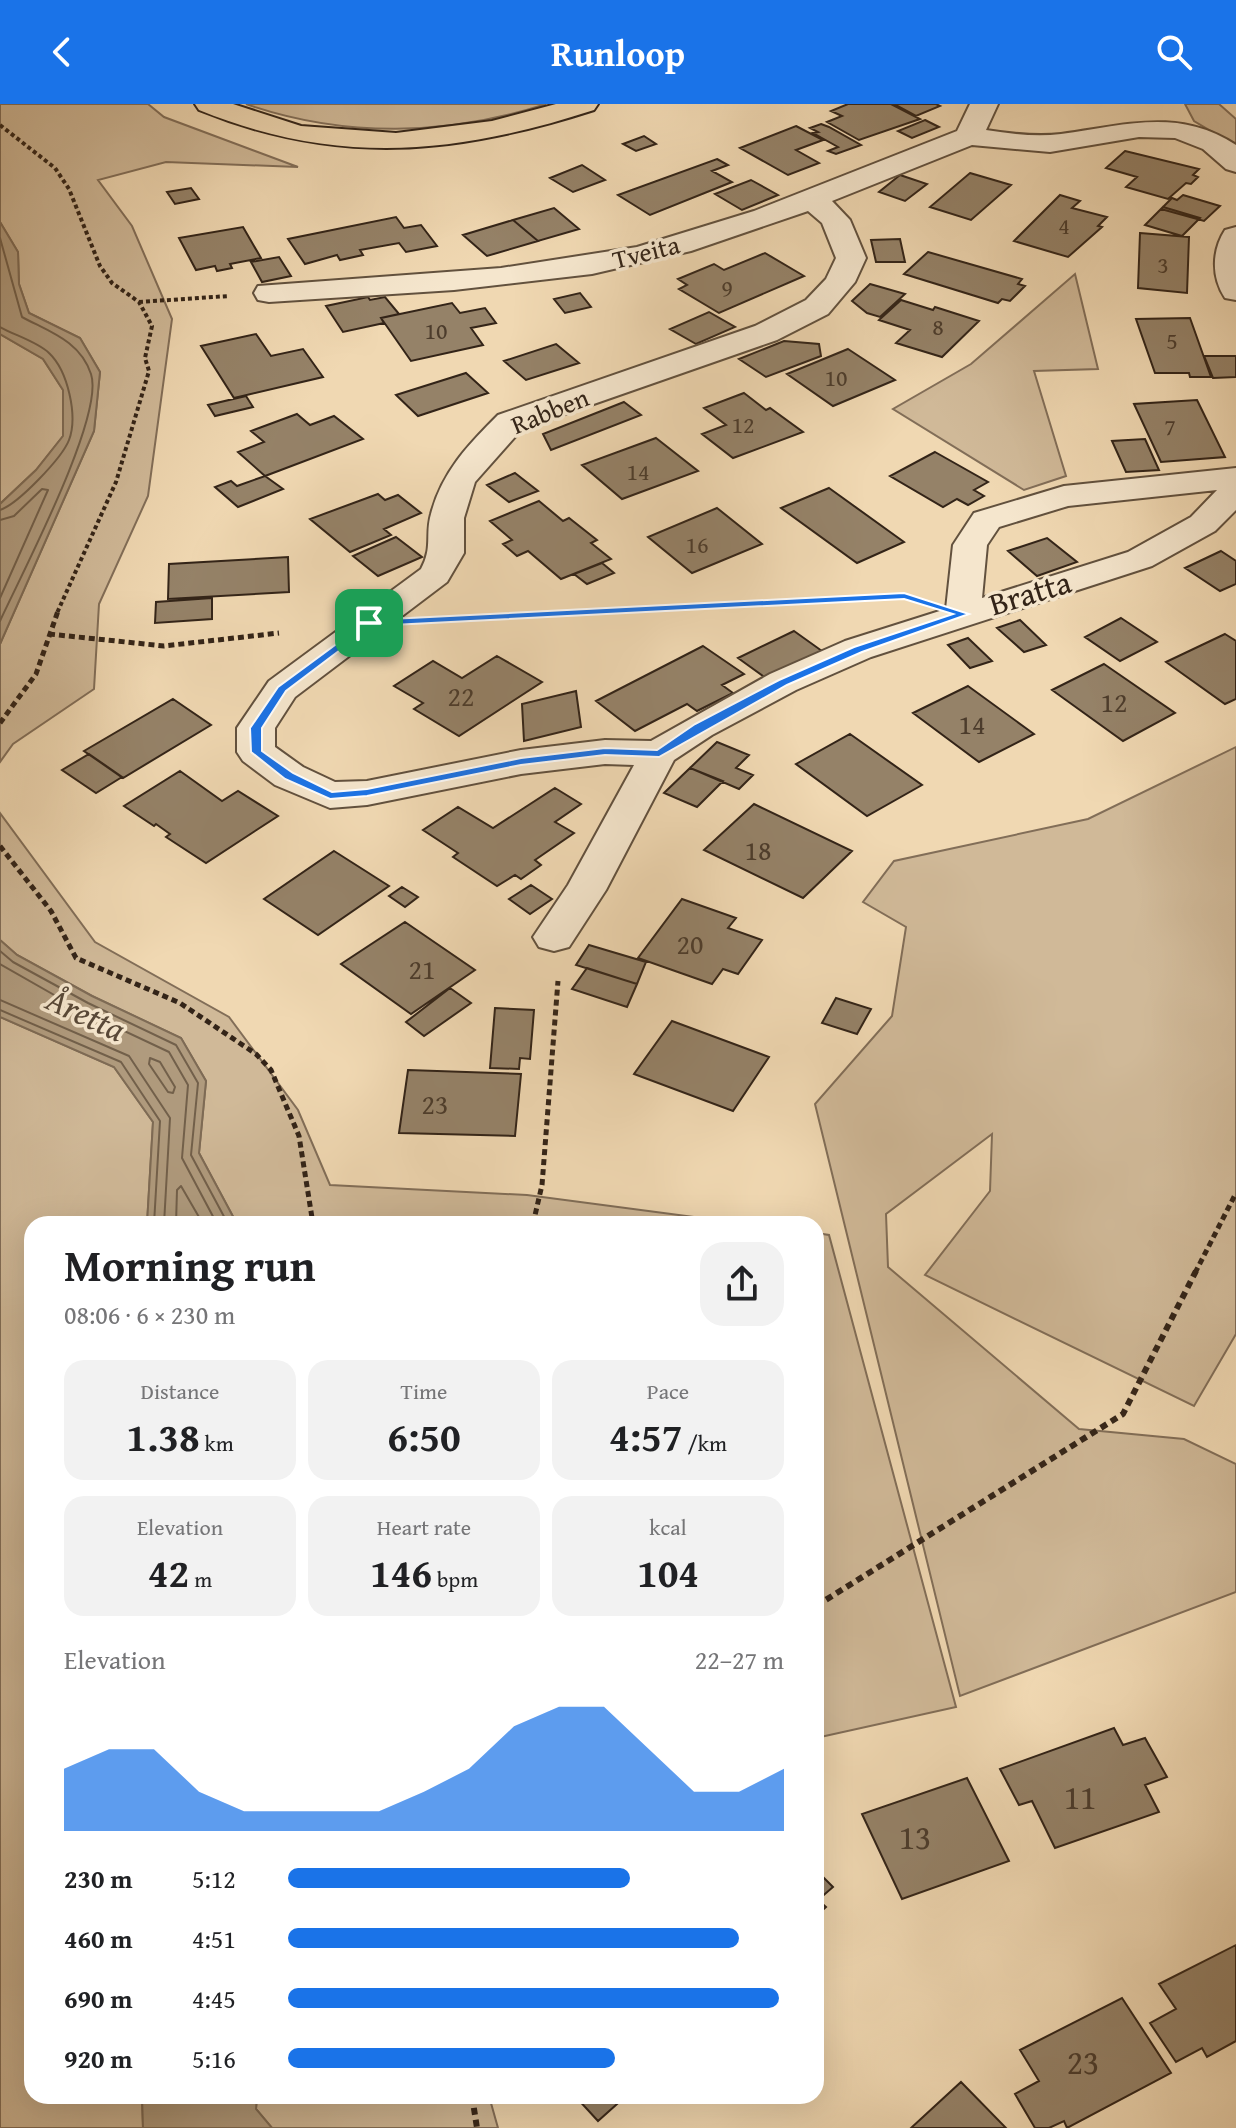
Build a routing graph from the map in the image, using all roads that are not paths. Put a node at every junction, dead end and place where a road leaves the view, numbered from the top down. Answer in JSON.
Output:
{"nodes":[{"id":1,"x":209,"y":104,"type":"edge"},
{"id":2,"x":584,"y":104,"type":"edge"},
{"id":3,"x":984,"y":104,"type":"edge"},
{"id":4,"x":1170,"y":115,"type":"edge"},
{"id":5,"x":969,"y":136,"type":"junction"},
{"id":6,"x":1236,"y":163,"type":"edge"},
{"id":7,"x":813,"y":199,"type":"junction"},
{"id":8,"x":1236,"y":236,"type":"edge"},
{"id":9,"x":1236,"y":291,"type":"edge"},
{"id":10,"x":269,"y":293,"type":"road end"},
{"id":11,"x":1236,"y":478,"type":"edge"},
{"id":12,"x":1236,"y":490,"type":"edge"},
{"id":13,"x":963,"y":614,"type":"junction"},
{"id":14,"x":659,"y":753,"type":"junction"},
{"id":15,"x":557,"y":952,"type":"road end"}],
"edges":[{"from":1,"to":2,"type":"main road"},
{"from":3,"to":5,"type":"street"},
{"from":4,"to":5,"type":"street"},
{"from":4,"to":6,"type":"street"},
{"from":5,"to":7,"type":"street","name":"Tveita"},
{"from":7,"to":10,"type":"street","name":"Tveita"},
{"from":7,"to":14,"type":"street","name":"Rabben"},
{"from":8,"to":9,"type":"street"},
{"from":11,"to":13,"type":"street"},
{"from":12,"to":13,"type":"street","name":"Bratta"},
{"from":13,"to":14,"type":"street","name":"Bratta"},
{"from":14,"to":15,"type":"street","name":"Bratta"}]}
